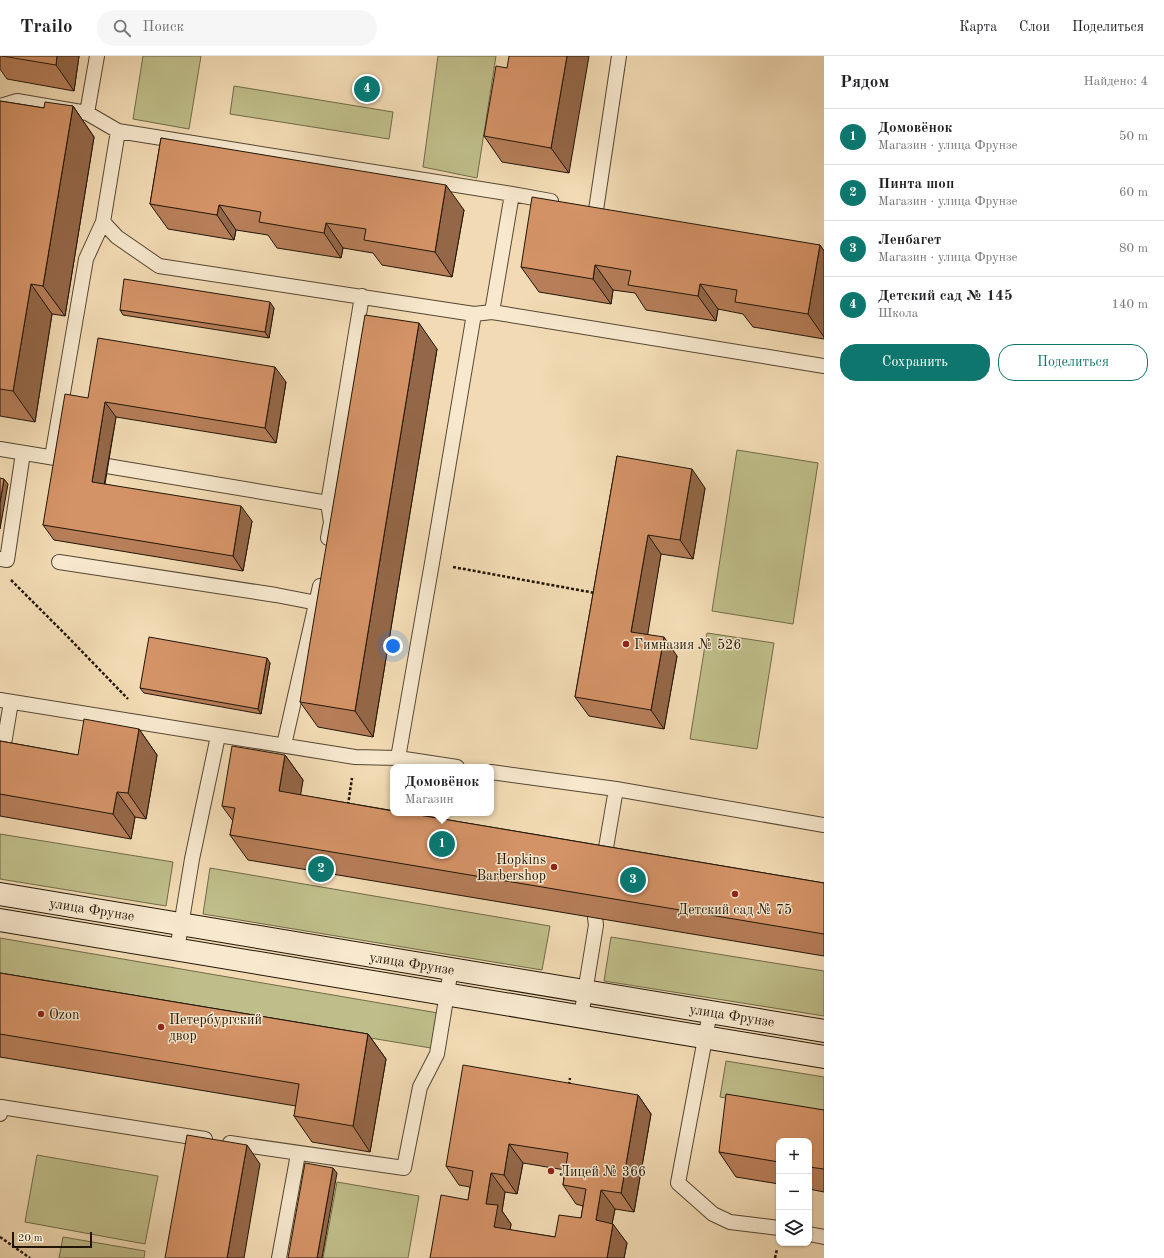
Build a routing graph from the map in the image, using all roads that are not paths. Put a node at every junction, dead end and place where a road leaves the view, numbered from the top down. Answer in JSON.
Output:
{"nodes":[{"id":1,"x":96,"y":56,"type":"edge"},
{"id":2,"x":619,"y":56,"type":"edge"},
{"id":3,"x":0,"y":106,"type":"edge"},
{"id":4,"x":87,"y":113,"type":"junction"},
{"id":5,"x":118,"y":131,"type":"junction"},
{"id":6,"x":512,"y":194,"type":"junction"},
{"id":7,"x":565,"y":204,"type":"edge"},
{"id":8,"x":580,"y":207,"type":"edge"},
{"id":9,"x":596,"y":210,"type":"junction"},
{"id":10,"x":611,"y":213,"type":"edge"},
{"id":11,"x":103,"y":222,"type":"junction"},
{"id":12,"x":362,"y":296,"type":"junction"},
{"id":13,"x":492,"y":312,"type":"junction"},
{"id":14,"x":474,"y":314,"type":"junction"},
{"id":15,"x":824,"y":366,"type":"edge"},
{"id":16,"x":0,"y":449,"type":"edge"},
{"id":17,"x":23,"y":453,"type":"junction"},
{"id":18,"x":52,"y":457,"type":"junction"},
{"id":19,"x":67,"y":460,"type":"edge"},
{"id":20,"x":108,"y":466,"type":"dead end"},
{"id":21,"x":328,"y":503,"type":"junction"},
{"id":22,"x":326,"y":552,"type":"edge"},
{"id":23,"x":0,"y":559,"type":"edge"},
{"id":24,"x":59,"y":562,"type":"dead end"},
{"id":25,"x":322,"y":574,"type":"edge"},
{"id":26,"x":317,"y":603,"type":"junction"},
{"id":27,"x":5,"y":701,"type":"edge"},
{"id":28,"x":218,"y":736,"type":"junction"},
{"id":29,"x":284,"y":745,"type":"junction"},
{"id":30,"x":2,"y":756,"type":"edge"},
{"id":31,"x":398,"y":758,"type":"junction"},
{"id":32,"x":437,"y":764,"type":"edge"},
{"id":33,"x":494,"y":772,"type":"edge"},
{"id":34,"x":616,"y":789,"type":"junction"},
{"id":35,"x":824,"y":825,"type":"edge"},
{"id":36,"x":602,"y":868,"type":"edge"},
{"id":37,"x":0,"y":894,"type":"edge"},
{"id":38,"x":595,"y":918,"type":"edge"},
{"id":39,"x":0,"y":920,"type":"edge"},
{"id":40,"x":182,"y":924,"type":"junction"},
{"id":41,"x":177,"y":950,"type":"junction"},
{"id":42,"x":451,"y":969,"type":"junction"},
{"id":43,"x":585,"y":991,"type":"junction"},
{"id":44,"x":446,"y":994,"type":"junction"},
{"id":45,"x":710,"y":1012,"type":"junction"},
{"id":46,"x":581,"y":1017,"type":"junction"},
{"id":47,"x":824,"y":1031,"type":"edge"},
{"id":48,"x":706,"y":1038,"type":"junction"},
{"id":49,"x":824,"y":1057,"type":"edge"},
{"id":50,"x":0,"y":1114,"type":"edge"},
{"id":51,"x":298,"y":1154,"type":"junction"},
{"id":52,"x":776,"y":1228,"type":"edge"},
{"id":53,"x":812,"y":1235,"type":"edge"},
{"id":54,"x":824,"y":1237,"type":"edge"},
{"id":55,"x":279,"y":1258,"type":"edge"}],
"edges":[{"from":1,"to":4,"type":"lane"},
{"from":2,"to":9,"type":"lane"},
{"from":3,"to":4,"type":"lane"},
{"from":4,"to":5,"type":"lane"},
{"from":5,"to":6,"type":"lane"},
{"from":5,"to":11,"type":"lane"},
{"from":6,"to":7,"type":"lane"},
{"from":6,"to":13,"type":"lane"},
{"from":8,"to":9,"type":"lane"},
{"from":9,"to":10,"type":"lane"},
{"from":11,"to":12,"type":"lane"},
{"from":11,"to":18,"type":"lane"},
{"from":12,"to":14,"type":"lane"},
{"from":12,"to":21,"type":"lane"},
{"from":13,"to":14,"type":"lane"},
{"from":13,"to":15,"type":"lane"},
{"from":14,"to":31,"type":"lane"},
{"from":16,"to":17,"type":"lane"},
{"from":17,"to":18,"type":"lane"},
{"from":17,"to":23,"type":"lane"},
{"from":18,"to":19,"type":"lane"},
{"from":20,"to":21,"type":"lane"},
{"from":21,"to":22,"type":"lane"},
{"from":24,"to":26,"type":"lane"},
{"from":25,"to":26,"type":"lane"},
{"from":26,"to":29,"type":"lane"},
{"from":27,"to":28,"type":"lane"},
{"from":27,"to":30,"type":"lane"},
{"from":28,"to":29,"type":"lane"},
{"from":28,"to":40,"type":"lane"},
{"from":29,"to":31,"type":"lane"},
{"from":31,"to":32,"type":"lane"},
{"from":33,"to":34,"type":"lane"},
{"from":34,"to":35,"type":"lane"},
{"from":34,"to":36,"type":"lane"},
{"from":37,"to":40,"type":"street","name":"улица Фрунзе"},
{"from":38,"to":43,"type":"lane"},
{"from":39,"to":41,"type":"street","name":"улица Фрунзе"},
{"from":40,"to":41,"type":"lane"},
{"from":40,"to":42,"type":"street","name":"улица Фрунзе"},
{"from":41,"to":44,"type":"street","name":"улица Фрунзе"},
{"from":42,"to":43,"type":"street","name":"улица Фрунзе"},
{"from":42,"to":44,"type":"lane"},
{"from":43,"to":45,"type":"street","name":"улица Фрунзе"},
{"from":43,"to":46,"type":"lane"},
{"from":44,"to":46,"type":"street","name":"улица Фрунзе"},
{"from":44,"to":51,"type":"lane"},
{"from":45,"to":47,"type":"street","name":"улица Фрунзе"},
{"from":45,"to":48,"type":"lane"},
{"from":46,"to":48,"type":"street","name":"улица Фрунзе"},
{"from":48,"to":49,"type":"street","name":"улица Фрунзе"},
{"from":48,"to":52,"type":"lane"},
{"from":50,"to":51,"type":"lane"},
{"from":51,"to":55,"type":"lane"},
{"from":53,"to":54,"type":"lane"}]}
